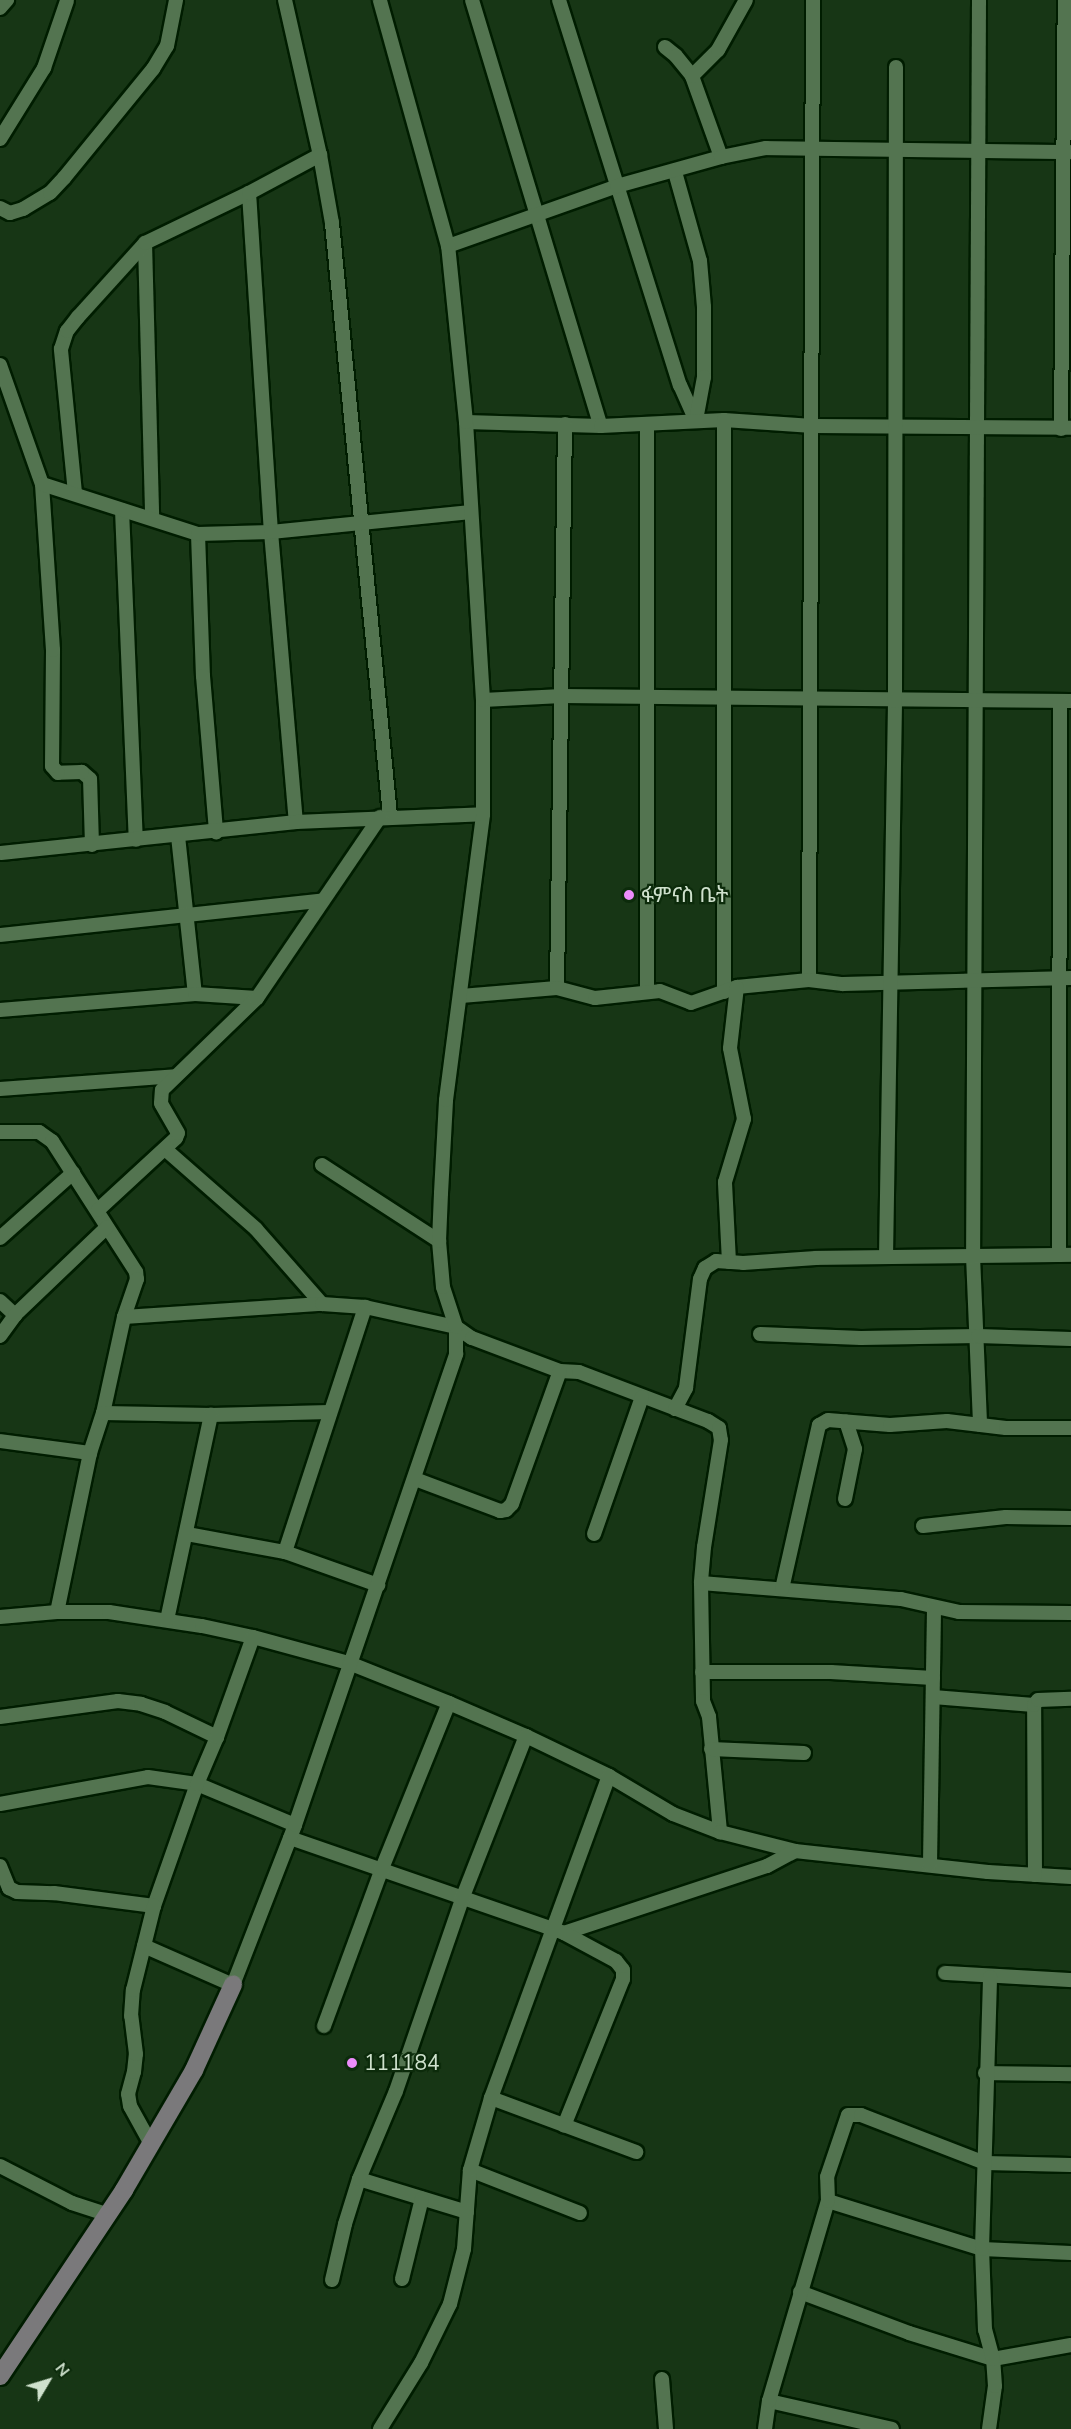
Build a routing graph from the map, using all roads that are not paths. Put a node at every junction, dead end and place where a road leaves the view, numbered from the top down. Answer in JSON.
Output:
{"nodes":[{"id":1,"x":7,"y":0,"type":"edge"},
{"id":2,"x":63,"y":0,"type":"edge"},
{"id":3,"x":176,"y":0,"type":"edge"},
{"id":4,"x":285,"y":0,"type":"edge"},
{"id":5,"x":380,"y":0,"type":"edge"},
{"id":6,"x":472,"y":0,"type":"edge"},
{"id":7,"x":559,"y":0,"type":"edge"},
{"id":8,"x":746,"y":0,"type":"edge"},
{"id":9,"x":813,"y":0,"type":"edge"},
{"id":10,"x":979,"y":0,"type":"edge"},
{"id":11,"x":1065,"y":0,"type":"edge"},
{"id":12,"x":0,"y":8,"type":"edge"},
{"id":13,"x":665,"y":47,"type":"dead end"},
{"id":14,"x":896,"y":68,"type":"dead end"},
{"id":15,"x":692,"y":76,"type":"junction"},
{"id":16,"x":0,"y":139,"type":"edge"},
{"id":17,"x":814,"y":147,"type":"junction"},
{"id":18,"x":978,"y":149,"type":"junction"},
{"id":19,"x":896,"y":151,"type":"junction"},
{"id":20,"x":1067,"y":152,"type":"edge"},
{"id":21,"x":320,"y":155,"type":"junction"},
{"id":22,"x":721,"y":157,"type":"junction"},
{"id":23,"x":675,"y":172,"type":"junction"},
{"id":24,"x":616,"y":186,"type":"junction"},
{"id":25,"x":249,"y":193,"type":"junction"},
{"id":26,"x":0,"y":208,"type":"edge"},
{"id":27,"x":536,"y":215,"type":"junction"},
{"id":28,"x":145,"y":243,"type":"junction"},
{"id":29,"x":448,"y":246,"type":"junction"},
{"id":30,"x":0,"y":365,"type":"edge"},
{"id":31,"x":724,"y":420,"type":"junction"},
{"id":32,"x":696,"y":421,"type":"junction"},
{"id":33,"x":466,"y":422,"type":"junction"},
{"id":34,"x":565,"y":424,"type":"junction"},
{"id":35,"x":647,"y":425,"type":"junction"},
{"id":36,"x":601,"y":426,"type":"junction"},
{"id":37,"x":813,"y":426,"type":"junction"},
{"id":38,"x":896,"y":426,"type":"junction"},
{"id":39,"x":978,"y":428,"type":"junction"},
{"id":40,"x":1066,"y":429,"type":"edge"},
{"id":41,"x":42,"y":484,"type":"junction"},
{"id":42,"x":75,"y":493,"type":"junction"},
{"id":43,"x":122,"y":510,"type":"junction"},
{"id":44,"x":471,"y":512,"type":"junction"},
{"id":45,"x":153,"y":518,"type":"junction"},
{"id":46,"x":363,"y":522,"type":"junction"},
{"id":47,"x":271,"y":532,"type":"junction"},
{"id":48,"x":198,"y":534,"type":"junction"},
{"id":49,"x":562,"y":696,"type":"junction"},
{"id":50,"x":647,"y":697,"type":"junction"},
{"id":51,"x":722,"y":697,"type":"junction"},
{"id":52,"x":812,"y":698,"type":"junction"},
{"id":53,"x":483,"y":700,"type":"junction"},
{"id":54,"x":976,"y":700,"type":"junction"},
{"id":55,"x":895,"y":701,"type":"junction"},
{"id":56,"x":1066,"y":701,"type":"edge"},
{"id":57,"x":483,"y":814,"type":"junction"},
{"id":58,"x":385,"y":816,"type":"junction"},
{"id":59,"x":296,"y":822,"type":"junction"},
{"id":60,"x":216,"y":832,"type":"junction"},
{"id":61,"x":178,"y":836,"type":"junction"},
{"id":62,"x":136,"y":840,"type":"junction"},
{"id":63,"x":92,"y":844,"type":"junction"},
{"id":64,"x":1,"y":853,"type":"edge"},
{"id":65,"x":320,"y":901,"type":"junction"},
{"id":66,"x":187,"y":915,"type":"junction"},
{"id":67,"x":0,"y":935,"type":"edge"},
{"id":68,"x":1066,"y":978,"type":"edge"},
{"id":69,"x":809,"y":980,"type":"junction"},
{"id":70,"x":976,"y":980,"type":"junction"},
{"id":71,"x":888,"y":983,"type":"junction"},
{"id":72,"x":557,"y":988,"type":"junction"},
{"id":73,"x":730,"y":990,"type":"junction"},
{"id":74,"x":647,"y":992,"type":"junction"},
{"id":75,"x":195,"y":994,"type":"junction"},
{"id":76,"x":460,"y":996,"type":"junction"},
{"id":77,"x":257,"y":998,"type":"junction"},
{"id":78,"x":0,"y":1010,"type":"edge"},
{"id":79,"x":176,"y":1076,"type":"junction"},
{"id":80,"x":0,"y":1089,"type":"edge"},
{"id":81,"x":0,"y":1132,"type":"edge"},
{"id":82,"x":165,"y":1149,"type":"junction"},
{"id":83,"x":322,"y":1165,"type":"dead end"},
{"id":84,"x":73,"y":1173,"type":"junction"},
{"id":85,"x":98,"y":1210,"type":"junction"},
{"id":86,"x":107,"y":1227,"type":"junction"},
{"id":87,"x":0,"y":1238,"type":"edge"},
{"id":88,"x":439,"y":1241,"type":"junction"},
{"id":89,"x":1065,"y":1255,"type":"edge"},
{"id":90,"x":973,"y":1256,"type":"junction"},
{"id":91,"x":886,"y":1257,"type":"junction"},
{"id":92,"x":729,"y":1262,"type":"junction"},
{"id":93,"x":0,"y":1301,"type":"edge"},
{"id":94,"x":322,"y":1305,"type":"junction"},
{"id":95,"x":365,"y":1306,"type":"junction"},
{"id":96,"x":15,"y":1315,"type":"junction"},
{"id":97,"x":124,"y":1317,"type":"junction"},
{"id":98,"x":456,"y":1327,"type":"junction"},
{"id":99,"x":760,"y":1334,"type":"dead end"},
{"id":100,"x":0,"y":1336,"type":"edge"},
{"id":101,"x":978,"y":1336,"type":"junction"},
{"id":102,"x":1071,"y":1339,"type":"edge"},
{"id":103,"x":560,"y":1371,"type":"junction"},
{"id":104,"x":642,"y":1397,"type":"junction"},
{"id":105,"x":675,"y":1409,"type":"junction"},
{"id":106,"x":330,"y":1412,"type":"junction"},
{"id":107,"x":103,"y":1413,"type":"junction"},
{"id":108,"x":211,"y":1415,"type":"junction"},
{"id":109,"x":846,"y":1421,"type":"junction"},
{"id":110,"x":980,"y":1425,"type":"junction"},
{"id":111,"x":1071,"y":1428,"type":"edge"},
{"id":112,"x":0,"y":1442,"type":"edge"},
{"id":113,"x":90,"y":1453,"type":"junction"},
{"id":114,"x":415,"y":1479,"type":"junction"},
{"id":115,"x":845,"y":1499,"type":"dead end"},
{"id":116,"x":1071,"y":1518,"type":"edge"},
{"id":117,"x":923,"y":1526,"type":"dead end"},
{"id":118,"x":187,"y":1534,"type":"junction"},
{"id":119,"x":594,"y":1534,"type":"dead end"},
{"id":120,"x":285,"y":1552,"type":"junction"},
{"id":121,"x":701,"y":1583,"type":"junction"},
{"id":122,"x":378,"y":1585,"type":"junction"},
{"id":123,"x":782,"y":1589,"type":"junction"},
{"id":124,"x":934,"y":1607,"type":"junction"},
{"id":125,"x":57,"y":1612,"type":"junction"},
{"id":126,"x":1071,"y":1613,"type":"edge"},
{"id":127,"x":0,"y":1617,"type":"edge"},
{"id":128,"x":167,"y":1620,"type":"junction"},
{"id":129,"x":253,"y":1637,"type":"junction"},
{"id":130,"x":349,"y":1663,"type":"junction"},
{"id":131,"x":702,"y":1672,"type":"junction"},
{"id":132,"x":933,"y":1678,"type":"junction"},
{"id":133,"x":933,"y":1697,"type":"junction"},
{"id":134,"x":1071,"y":1699,"type":"edge"},
{"id":135,"x":449,"y":1703,"type":"junction"},
{"id":136,"x":1034,"y":1705,"type":"junction"},
{"id":137,"x":0,"y":1717,"type":"edge"},
{"id":138,"x":526,"y":1736,"type":"junction"},
{"id":139,"x":217,"y":1737,"type":"junction"},
{"id":140,"x":711,"y":1749,"type":"junction"},
{"id":141,"x":804,"y":1753,"type":"dead end"},
{"id":142,"x":609,"y":1776,"type":"junction"},
{"id":143,"x":196,"y":1784,"type":"junction"},
{"id":144,"x":0,"y":1804,"type":"edge"},
{"id":145,"x":292,"y":1832,"type":"junction"},
{"id":146,"x":720,"y":1832,"type":"junction"},
{"id":147,"x":795,"y":1851,"type":"junction"},
{"id":148,"x":930,"y":1864,"type":"junction"},
{"id":149,"x":0,"y":1866,"type":"edge"},
{"id":150,"x":381,"y":1871,"type":"junction"},
{"id":151,"x":1035,"y":1875,"type":"junction"},
{"id":152,"x":1071,"y":1877,"type":"edge"},
{"id":153,"x":4,"y":1893,"type":"edge"},
{"id":154,"x":462,"y":1899,"type":"junction"},
{"id":155,"x":154,"y":1906,"type":"junction"},
{"id":156,"x":557,"y":1930,"type":"junction"},
{"id":157,"x":144,"y":1946,"type":"junction"},
{"id":158,"x":945,"y":1973,"type":"dead end"},
{"id":159,"x":990,"y":1977,"type":"junction"},
{"id":160,"x":1071,"y":1980,"type":"edge"},
{"id":161,"x":233,"y":1985,"type":"junction"},
{"id":162,"x":324,"y":2026,"type":"dead end"},
{"id":163,"x":985,"y":2073,"type":"junction"},
{"id":164,"x":1071,"y":2074,"type":"edge"},
{"id":165,"x":491,"y":2098,"type":"junction"},
{"id":166,"x":564,"y":2126,"type":"junction"},
{"id":167,"x":151,"y":2144,"type":"junction"},
{"id":168,"x":636,"y":2151,"type":"dead end"},
{"id":169,"x":985,"y":2163,"type":"junction"},
{"id":170,"x":1071,"y":2165,"type":"edge"},
{"id":171,"x":0,"y":2166,"type":"edge"},
{"id":172,"x":470,"y":2170,"type":"junction"},
{"id":173,"x":359,"y":2179,"type":"junction"},
{"id":174,"x":422,"y":2198,"type":"junction"},
{"id":175,"x":828,"y":2201,"type":"junction"},
{"id":176,"x":466,"y":2212,"type":"junction"},
{"id":177,"x":580,"y":2213,"type":"dead end"},
{"id":178,"x":108,"y":2214,"type":"junction"},
{"id":179,"x":982,"y":2249,"type":"junction"},
{"id":180,"x":1071,"y":2253,"type":"edge"},
{"id":181,"x":402,"y":2279,"type":"dead end"},
{"id":182,"x":332,"y":2280,"type":"dead end"},
{"id":183,"x":800,"y":2292,"type":"junction"},
{"id":184,"x":1071,"y":2345,"type":"edge"},
{"id":185,"x":993,"y":2359,"type":"junction"},
{"id":186,"x":0,"y":2376,"type":"edge"},
{"id":187,"x":662,"y":2379,"type":"dead end"},
{"id":188,"x":769,"y":2401,"type":"junction"},
{"id":189,"x":380,"y":2429,"type":"edge"},
{"id":190,"x":666,"y":2429,"type":"edge"},
{"id":191,"x":765,"y":2429,"type":"edge"},
{"id":192,"x":891,"y":2429,"type":"edge"},
{"id":193,"x":989,"y":2429,"type":"edge"}],
"edges":[{"from":1,"to":12,"type":"street"},
{"from":2,"to":16,"type":"street"},
{"from":3,"to":26,"type":"street"},
{"from":4,"to":21,"type":"street"},
{"from":5,"to":29,"type":"street"},
{"from":6,"to":27,"type":"street"},
{"from":7,"to":24,"type":"street"},
{"from":8,"to":15,"type":"street"},
{"from":9,"to":17,"type":"street"},
{"from":10,"to":18,"type":"street"},
{"from":11,"to":20,"type":"street"},
{"from":13,"to":15,"type":"street"},
{"from":14,"to":19,"type":"street"},
{"from":15,"to":22,"type":"street"},
{"from":17,"to":19,"type":"street"},
{"from":17,"to":22,"type":"street"},
{"from":17,"to":37,"type":"street"},
{"from":18,"to":19,"type":"street"},
{"from":18,"to":20,"type":"street"},
{"from":18,"to":39,"type":"street"},
{"from":19,"to":38,"type":"street"},
{"from":20,"to":40,"type":"street"},
{"from":21,"to":25,"type":"street"},
{"from":21,"to":46,"type":"street"},
{"from":22,"to":23,"type":"street"},
{"from":23,"to":24,"type":"street"},
{"from":23,"to":32,"type":"street"},
{"from":24,"to":27,"type":"street"},
{"from":24,"to":32,"type":"street"},
{"from":25,"to":28,"type":"street"},
{"from":25,"to":47,"type":"street"},
{"from":27,"to":29,"type":"street"},
{"from":27,"to":36,"type":"street"},
{"from":28,"to":42,"type":"street"},
{"from":28,"to":45,"type":"street"},
{"from":29,"to":33,"type":"street"},
{"from":30,"to":41,"type":"street"},
{"from":31,"to":32,"type":"street"},
{"from":31,"to":37,"type":"street"},
{"from":31,"to":51,"type":"street"},
{"from":32,"to":35,"type":"street"},
{"from":33,"to":34,"type":"street"},
{"from":33,"to":44,"type":"street"},
{"from":34,"to":36,"type":"street"},
{"from":34,"to":49,"type":"street"},
{"from":35,"to":36,"type":"street"},
{"from":35,"to":50,"type":"street"},
{"from":37,"to":38,"type":"street"},
{"from":37,"to":52,"type":"street"},
{"from":38,"to":39,"type":"street"},
{"from":38,"to":55,"type":"street"},
{"from":39,"to":40,"type":"street"},
{"from":39,"to":54,"type":"street"},
{"from":41,"to":42,"type":"street"},
{"from":41,"to":63,"type":"street"},
{"from":42,"to":43,"type":"street"},
{"from":43,"to":45,"type":"street"},
{"from":43,"to":62,"type":"street"},
{"from":44,"to":46,"type":"street"},
{"from":44,"to":53,"type":"street"},
{"from":45,"to":48,"type":"street"},
{"from":46,"to":47,"type":"street"},
{"from":46,"to":58,"type":"street"},
{"from":47,"to":48,"type":"street"},
{"from":47,"to":59,"type":"street"},
{"from":48,"to":60,"type":"street"},
{"from":49,"to":50,"type":"street"},
{"from":49,"to":53,"type":"street"},
{"from":49,"to":72,"type":"street"},
{"from":50,"to":51,"type":"street"},
{"from":50,"to":74,"type":"street"},
{"from":51,"to":52,"type":"street"},
{"from":51,"to":73,"type":"street"},
{"from":52,"to":55,"type":"street"},
{"from":52,"to":69,"type":"street"},
{"from":53,"to":57,"type":"street"},
{"from":54,"to":55,"type":"street"},
{"from":54,"to":56,"type":"street"},
{"from":54,"to":70,"type":"street"},
{"from":55,"to":71,"type":"street"},
{"from":56,"to":68,"type":"street"},
{"from":57,"to":58,"type":"street"},
{"from":57,"to":76,"type":"street"},
{"from":58,"to":59,"type":"street"},
{"from":58,"to":65,"type":"street"},
{"from":59,"to":60,"type":"street"},
{"from":60,"to":61,"type":"street"},
{"from":61,"to":62,"type":"street"},
{"from":61,"to":66,"type":"street"},
{"from":62,"to":63,"type":"street"},
{"from":63,"to":64,"type":"street"},
{"from":65,"to":66,"type":"street"},
{"from":65,"to":77,"type":"street"},
{"from":66,"to":67,"type":"street"},
{"from":66,"to":75,"type":"street"},
{"from":68,"to":70,"type":"street"},
{"from":68,"to":89,"type":"street"},
{"from":69,"to":71,"type":"street"},
{"from":69,"to":73,"type":"street"},
{"from":70,"to":71,"type":"street"},
{"from":70,"to":90,"type":"street"},
{"from":71,"to":91,"type":"street"},
{"from":72,"to":74,"type":"street"},
{"from":72,"to":76,"type":"street"},
{"from":73,"to":74,"type":"street"},
{"from":73,"to":92,"type":"street"},
{"from":75,"to":77,"type":"street"},
{"from":75,"to":78,"type":"street"},
{"from":76,"to":88,"type":"street"},
{"from":77,"to":79,"type":"street"},
{"from":79,"to":80,"type":"street"},
{"from":79,"to":82,"type":"street"},
{"from":81,"to":84,"type":"street"},
{"from":82,"to":85,"type":"street"},
{"from":82,"to":94,"type":"street"},
{"from":83,"to":88,"type":"street"},
{"from":84,"to":85,"type":"street"},
{"from":84,"to":87,"type":"street"},
{"from":85,"to":86,"type":"street"},
{"from":86,"to":96,"type":"street"},
{"from":86,"to":97,"type":"street"},
{"from":88,"to":98,"type":"street"},
{"from":89,"to":90,"type":"street"},
{"from":90,"to":91,"type":"street"},
{"from":90,"to":101,"type":"street"},
{"from":91,"to":92,"type":"street"},
{"from":92,"to":105,"type":"street"},
{"from":93,"to":96,"type":"street"},
{"from":94,"to":95,"type":"street"},
{"from":94,"to":97,"type":"street"},
{"from":95,"to":98,"type":"street"},
{"from":95,"to":106,"type":"street"},
{"from":96,"to":100,"type":"street"},
{"from":97,"to":107,"type":"street"},
{"from":98,"to":103,"type":"street"},
{"from":98,"to":114,"type":"street"},
{"from":99,"to":101,"type":"street"},
{"from":101,"to":102,"type":"street"},
{"from":101,"to":110,"type":"street"},
{"from":103,"to":104,"type":"street"},
{"from":103,"to":114,"type":"street"},
{"from":104,"to":105,"type":"street"},
{"from":104,"to":119,"type":"street"},
{"from":105,"to":121,"type":"street"},
{"from":106,"to":108,"type":"street"},
{"from":106,"to":120,"type":"street"},
{"from":107,"to":108,"type":"street"},
{"from":107,"to":113,"type":"street"},
{"from":108,"to":118,"type":"street"},
{"from":109,"to":110,"type":"street"},
{"from":109,"to":115,"type":"street"},
{"from":109,"to":123,"type":"street"},
{"from":110,"to":111,"type":"street"},
{"from":112,"to":113,"type":"street"},
{"from":113,"to":125,"type":"street"},
{"from":114,"to":122,"type":"street"},
{"from":116,"to":117,"type":"street"},
{"from":118,"to":120,"type":"street"},
{"from":118,"to":128,"type":"street"},
{"from":120,"to":122,"type":"street"},
{"from":121,"to":123,"type":"street"},
{"from":121,"to":131,"type":"street"},
{"from":122,"to":130,"type":"street"},
{"from":123,"to":124,"type":"street"},
{"from":124,"to":126,"type":"street"},
{"from":124,"to":132,"type":"street"},
{"from":125,"to":127,"type":"street"},
{"from":125,"to":128,"type":"street"},
{"from":128,"to":129,"type":"street"},
{"from":129,"to":130,"type":"street"},
{"from":129,"to":139,"type":"street"},
{"from":130,"to":135,"type":"street"},
{"from":130,"to":145,"type":"street"},
{"from":131,"to":132,"type":"street"},
{"from":131,"to":140,"type":"street"},
{"from":132,"to":133,"type":"street"},
{"from":133,"to":136,"type":"street"},
{"from":133,"to":148,"type":"street"},
{"from":134,"to":136,"type":"street"},
{"from":135,"to":138,"type":"street"},
{"from":135,"to":150,"type":"street"},
{"from":136,"to":151,"type":"street"},
{"from":137,"to":139,"type":"street"},
{"from":138,"to":142,"type":"street"},
{"from":138,"to":154,"type":"street"},
{"from":139,"to":143,"type":"street"},
{"from":140,"to":141,"type":"street"},
{"from":140,"to":146,"type":"street"},
{"from":142,"to":146,"type":"street"},
{"from":142,"to":156,"type":"street"},
{"from":143,"to":144,"type":"street"},
{"from":143,"to":145,"type":"street"},
{"from":143,"to":155,"type":"street"},
{"from":145,"to":150,"type":"street"},
{"from":145,"to":161,"type":"street"},
{"from":146,"to":147,"type":"street"},
{"from":147,"to":148,"type":"street"},
{"from":147,"to":156,"type":"street"},
{"from":148,"to":151,"type":"street"},
{"from":149,"to":153,"type":"street"},
{"from":150,"to":154,"type":"street"},
{"from":150,"to":162,"type":"street"},
{"from":151,"to":152,"type":"street"},
{"from":153,"to":155,"type":"street"},
{"from":154,"to":156,"type":"street"},
{"from":154,"to":173,"type":"street"},
{"from":155,"to":157,"type":"street"},
{"from":156,"to":165,"type":"street"},
{"from":156,"to":166,"type":"street"},
{"from":157,"to":161,"type":"street"},
{"from":157,"to":167,"type":"street"},
{"from":158,"to":159,"type":"street"},
{"from":159,"to":160,"type":"street"},
{"from":159,"to":163,"type":"street"},
{"from":161,"to":167,"type":"street"},
{"from":163,"to":164,"type":"street"},
{"from":163,"to":169,"type":"street"},
{"from":165,"to":166,"type":"street"},
{"from":165,"to":172,"type":"street"},
{"from":166,"to":168,"type":"street"},
{"from":167,"to":178,"type":"street"},
{"from":169,"to":170,"type":"street"},
{"from":169,"to":175,"type":"street"},
{"from":169,"to":179,"type":"street"},
{"from":171,"to":178,"type":"street"},
{"from":172,"to":176,"type":"street"},
{"from":172,"to":177,"type":"street"},
{"from":173,"to":174,"type":"street"},
{"from":173,"to":182,"type":"street"},
{"from":174,"to":176,"type":"street"},
{"from":174,"to":181,"type":"street"},
{"from":175,"to":179,"type":"street"},
{"from":175,"to":183,"type":"street"},
{"from":176,"to":189,"type":"street"},
{"from":178,"to":186,"type":"street"},
{"from":179,"to":180,"type":"street"},
{"from":179,"to":185,"type":"street"},
{"from":183,"to":185,"type":"street"},
{"from":183,"to":188,"type":"street"},
{"from":184,"to":185,"type":"street"},
{"from":185,"to":193,"type":"street"},
{"from":187,"to":190,"type":"street"},
{"from":188,"to":191,"type":"street"},
{"from":188,"to":192,"type":"street"}]}
